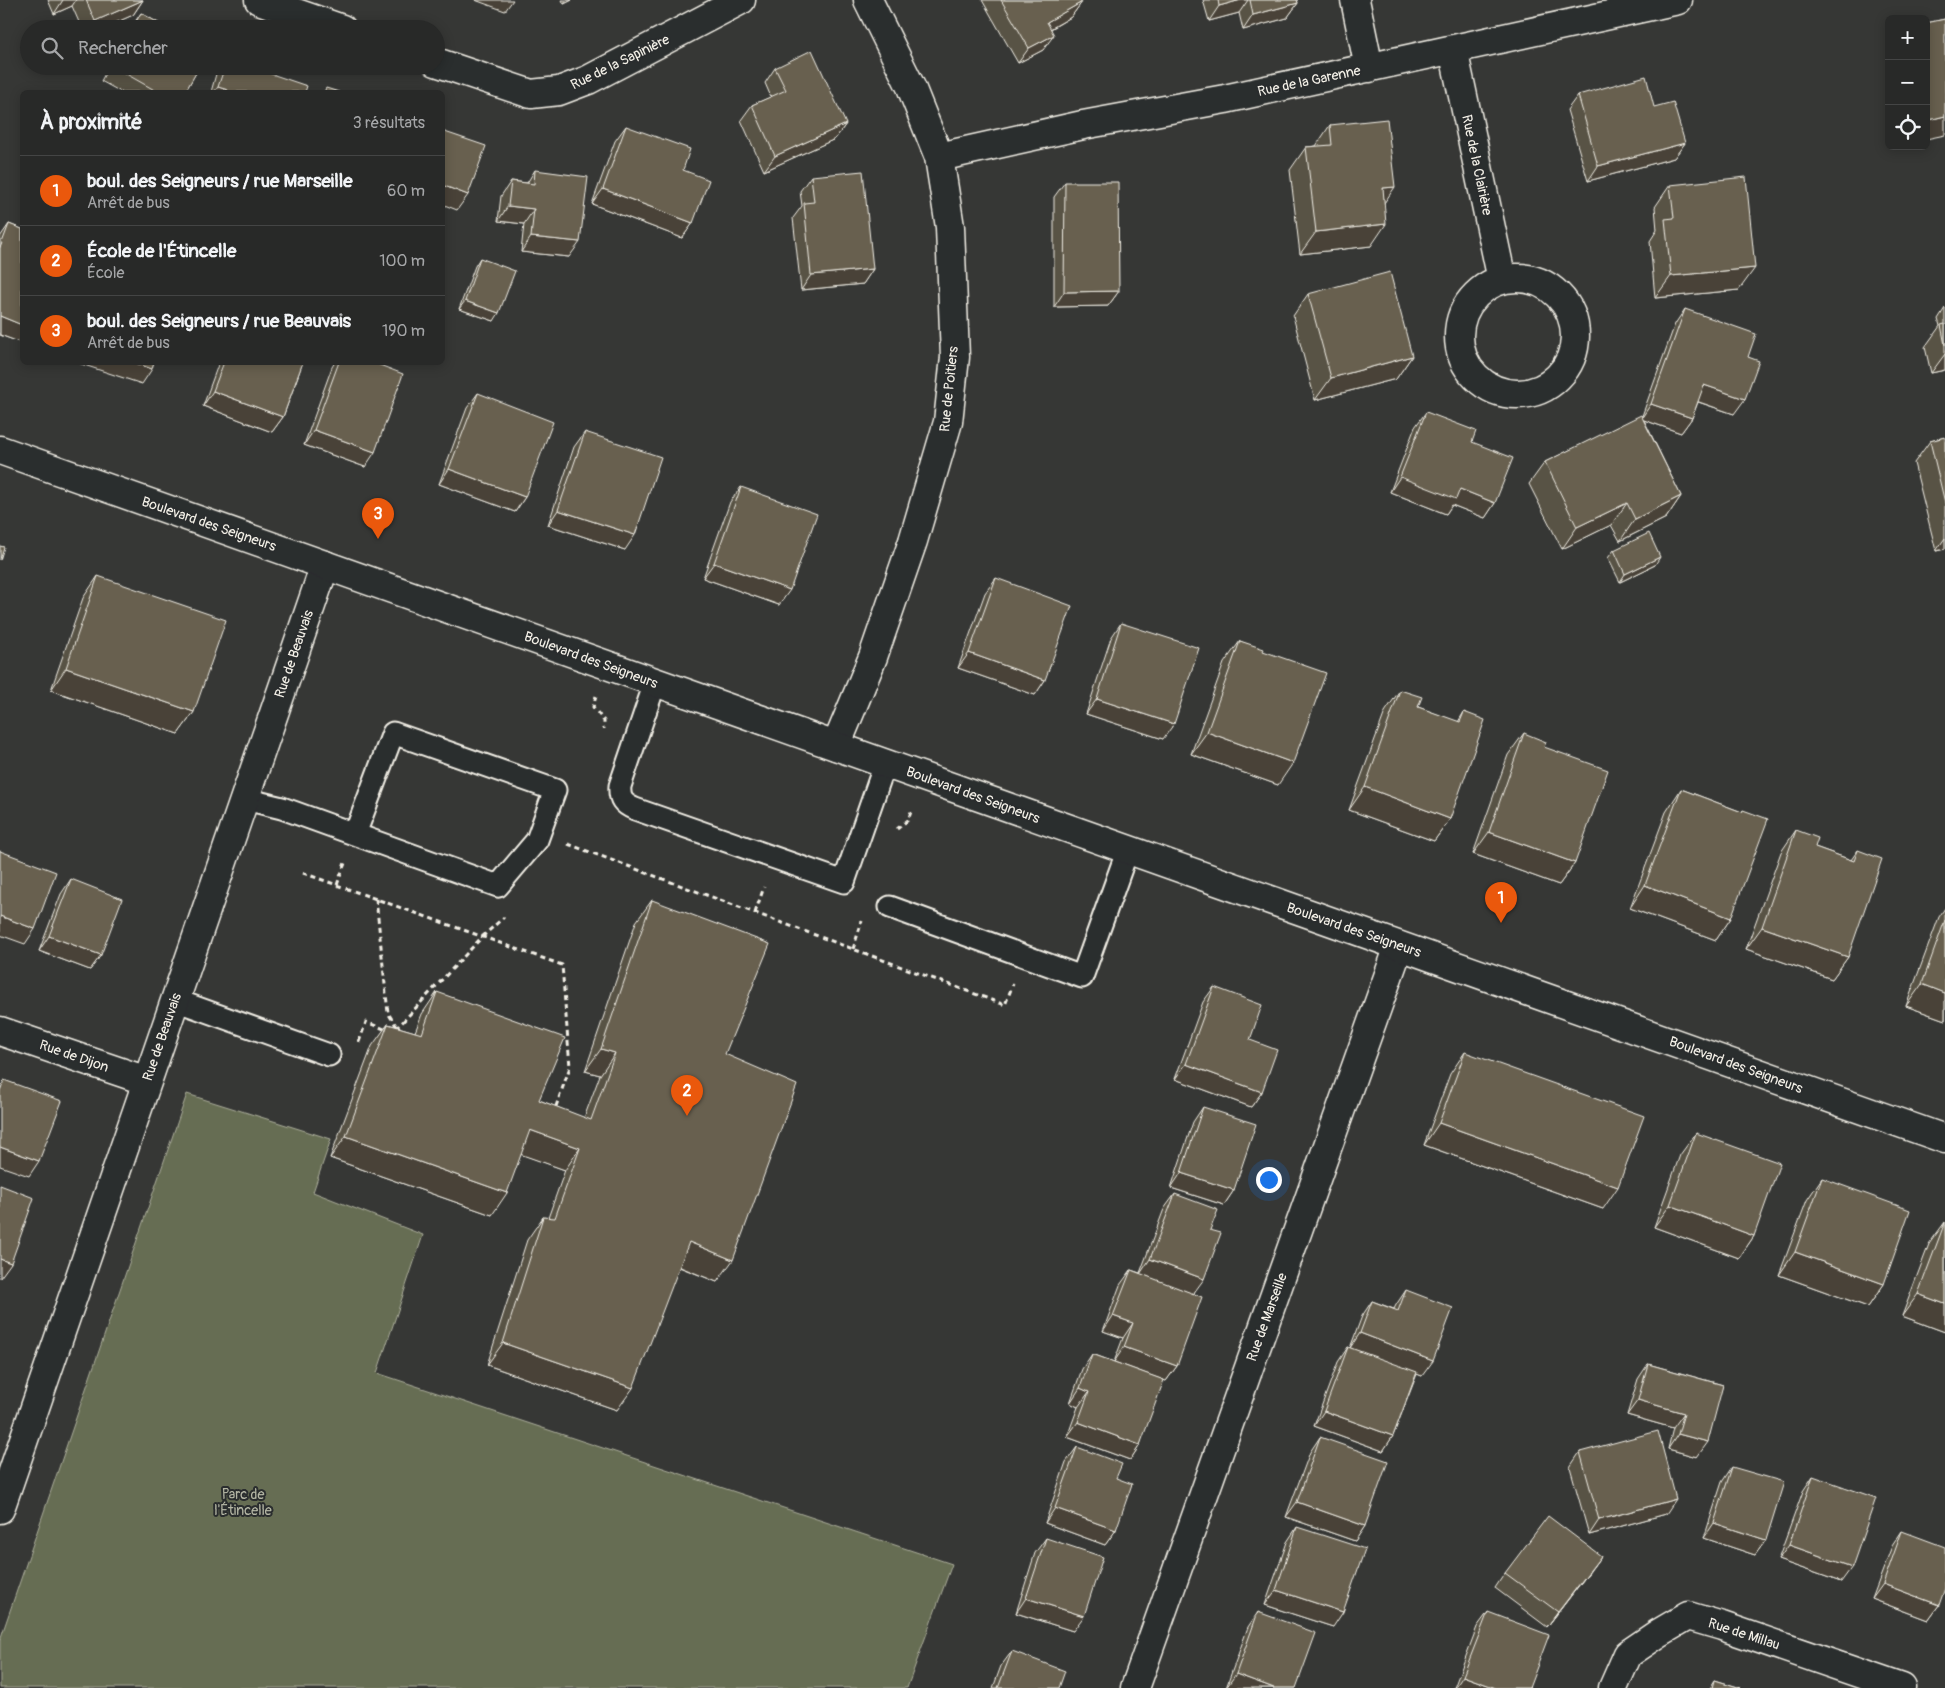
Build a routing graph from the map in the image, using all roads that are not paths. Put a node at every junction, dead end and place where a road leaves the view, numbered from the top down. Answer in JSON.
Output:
{"nodes":[{"id":1,"x":259,"y":0,"type":"edge"},
{"id":2,"x":741,"y":0,"type":"edge"},
{"id":3,"x":868,"y":0,"type":"edge"},
{"id":4,"x":1355,"y":0,"type":"edge"},
{"id":5,"x":1678,"y":0,"type":"edge"},
{"id":6,"x":316,"y":20,"type":"edge"},
{"id":7,"x":1453,"y":49,"type":"junction"},
{"id":8,"x":445,"y":65,"type":"edge"},
{"id":9,"x":1369,"y":68,"type":"junction"},
{"id":10,"x":939,"y":157,"type":"junction"},
{"id":11,"x":1502,"y":280,"type":"junction"},
{"id":12,"x":0,"y":450,"type":"edge"},
{"id":13,"x":325,"y":565,"type":"junction"},
{"id":14,"x":656,"y":682,"type":"junction"},
{"id":15,"x":836,"y":746,"type":"junction"},
{"id":16,"x":885,"y":764,"type":"junction"},
{"id":17,"x":245,"y":798,"type":"junction"},
{"id":18,"x":355,"y":834,"type":"junction"},
{"id":19,"x":1128,"y":849,"type":"junction"},
{"id":20,"x":890,"y":908,"type":"dead end"},
{"id":21,"x":1400,"y":946,"type":"junction"},
{"id":22,"x":175,"y":1000,"type":"junction"},
{"id":23,"x":0,"y":1031,"type":"edge"},
{"id":24,"x":329,"y":1056,"type":"dead end"},
{"id":25,"x":147,"y":1081,"type":"junction"},
{"id":26,"x":1945,"y":1139,"type":"edge"},
{"id":27,"x":0,"y":1509,"type":"edge"},
{"id":28,"x":1135,"y":1688,"type":"edge"},
{"id":29,"x":1613,"y":1688,"type":"edge"},
{"id":30,"x":1902,"y":1688,"type":"edge"}],
"edges":[{"from":1,"to":6,"type":"street"},
{"from":2,"to":8,"type":"street","name":"Rue de la Sapinière"},
{"from":3,"to":10,"type":"street","name":"Rue de Poitiers"},
{"from":4,"to":9,"type":"street"},
{"from":5,"to":7,"type":"street","name":"Rue de la Garenne"},
{"from":7,"to":9,"type":"street","name":"Rue de la Garenne"},
{"from":7,"to":11,"type":"street","name":"Rue de la Clairière"},
{"from":9,"to":10,"type":"street","name":"Rue de la Garenne"},
{"from":10,"to":15,"type":"street","name":"Rue de Poitiers"},
{"from":11,"to":11,"type":"street"},
{"from":12,"to":13,"type":"street","name":"Boulevard des Seigneurs"},
{"from":13,"to":14,"type":"street","name":"Boulevard des Seigneurs"},
{"from":13,"to":17,"type":"street","name":"Rue de Beauvais"},
{"from":14,"to":15,"type":"street","name":"Boulevard des Seigneurs"},
{"from":14,"to":16,"type":"lane"},
{"from":15,"to":16,"type":"street","name":"Boulevard des Seigneurs"},
{"from":16,"to":19,"type":"street","name":"Boulevard des Seigneurs"},
{"from":17,"to":18,"type":"lane"},
{"from":17,"to":22,"type":"street","name":"Rue de Beauvais"},
{"from":18,"to":18,"type":"lane"},
{"from":19,"to":20,"type":"lane"},
{"from":19,"to":21,"type":"street","name":"Boulevard des Seigneurs"},
{"from":21,"to":26,"type":"street","name":"Boulevard des Seigneurs"},
{"from":21,"to":28,"type":"street","name":"Rue de Marseille"},
{"from":22,"to":24,"type":"lane"},
{"from":22,"to":25,"type":"street","name":"Rue de Beauvais"},
{"from":23,"to":25,"type":"street","name":"Rue de Dijon"},
{"from":25,"to":27,"type":"street","name":"Rue de Beauvais"},
{"from":29,"to":30,"type":"street","name":"Rue de Millau"}]}
